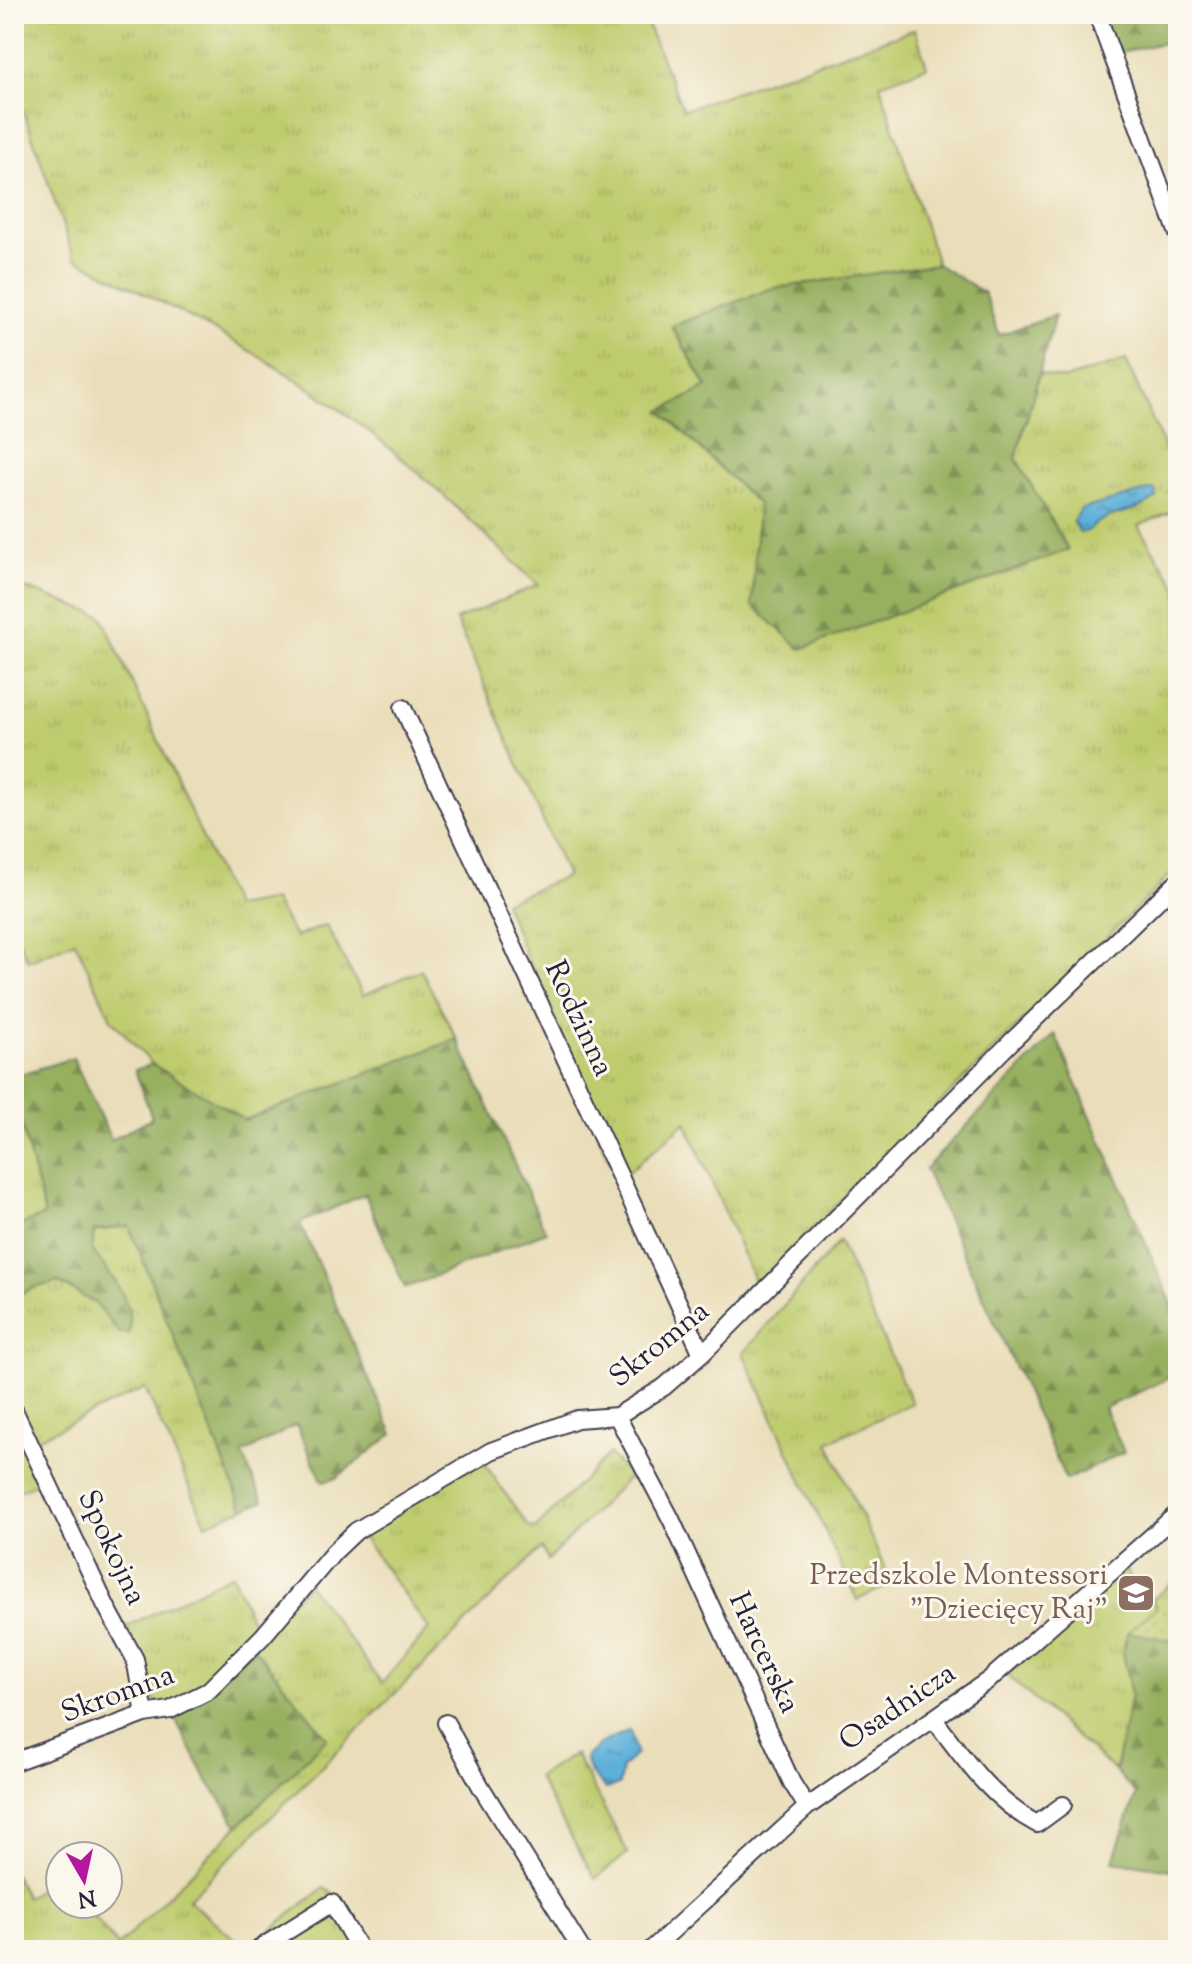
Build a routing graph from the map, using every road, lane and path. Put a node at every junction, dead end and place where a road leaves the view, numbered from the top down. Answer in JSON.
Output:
{"nodes":[{"id":1,"x":1097,"y":14,"type":"edge"},
{"id":2,"x":1178,"y":234,"type":"edge"},
{"id":3,"x":403,"y":708,"type":"dead end"},
{"id":4,"x":1178,"y":881,"type":"edge"},
{"id":5,"x":702,"y":1354,"type":"junction"},
{"id":6,"x":14,"y":1410,"type":"edge"},
{"id":7,"x":617,"y":1416,"type":"junction"},
{"id":8,"x":1178,"y":1513,"type":"edge"},
{"id":9,"x":145,"y":1714,"type":"junction"},
{"id":10,"x":934,"y":1719,"type":"junction"},
{"id":11,"x":446,"y":1723,"type":"dead end"},
{"id":12,"x":14,"y":1762,"type":"edge"},
{"id":13,"x":1063,"y":1805,"type":"dead end"},
{"id":14,"x":807,"y":1807,"type":"junction"},
{"id":15,"x":257,"y":1950,"type":"edge"},
{"id":16,"x":360,"y":1950,"type":"edge"},
{"id":17,"x":582,"y":1950,"type":"edge"},
{"id":18,"x":651,"y":1950,"type":"edge"}],
"edges":[{"from":1,"to":2,"type":"street"},
{"from":3,"to":5,"type":"street","name":"Rodzinna"},
{"from":4,"to":5,"type":"street","name":"Skromna"},
{"from":5,"to":7,"type":"street","name":"Skromna"},
{"from":6,"to":9,"type":"street","name":"Spokojna"},
{"from":7,"to":9,"type":"street","name":"Skromna"},
{"from":7,"to":14,"type":"street","name":"Harcerska"},
{"from":8,"to":10,"type":"street","name":"Osadnicza"},
{"from":9,"to":12,"type":"street","name":"Skromna"},
{"from":10,"to":13,"type":"street"},
{"from":10,"to":14,"type":"street","name":"Osadnicza"},
{"from":11,"to":17,"type":"street"},
{"from":14,"to":18,"type":"street","name":"Osadnicza"},
{"from":15,"to":16,"type":"street"}]}
